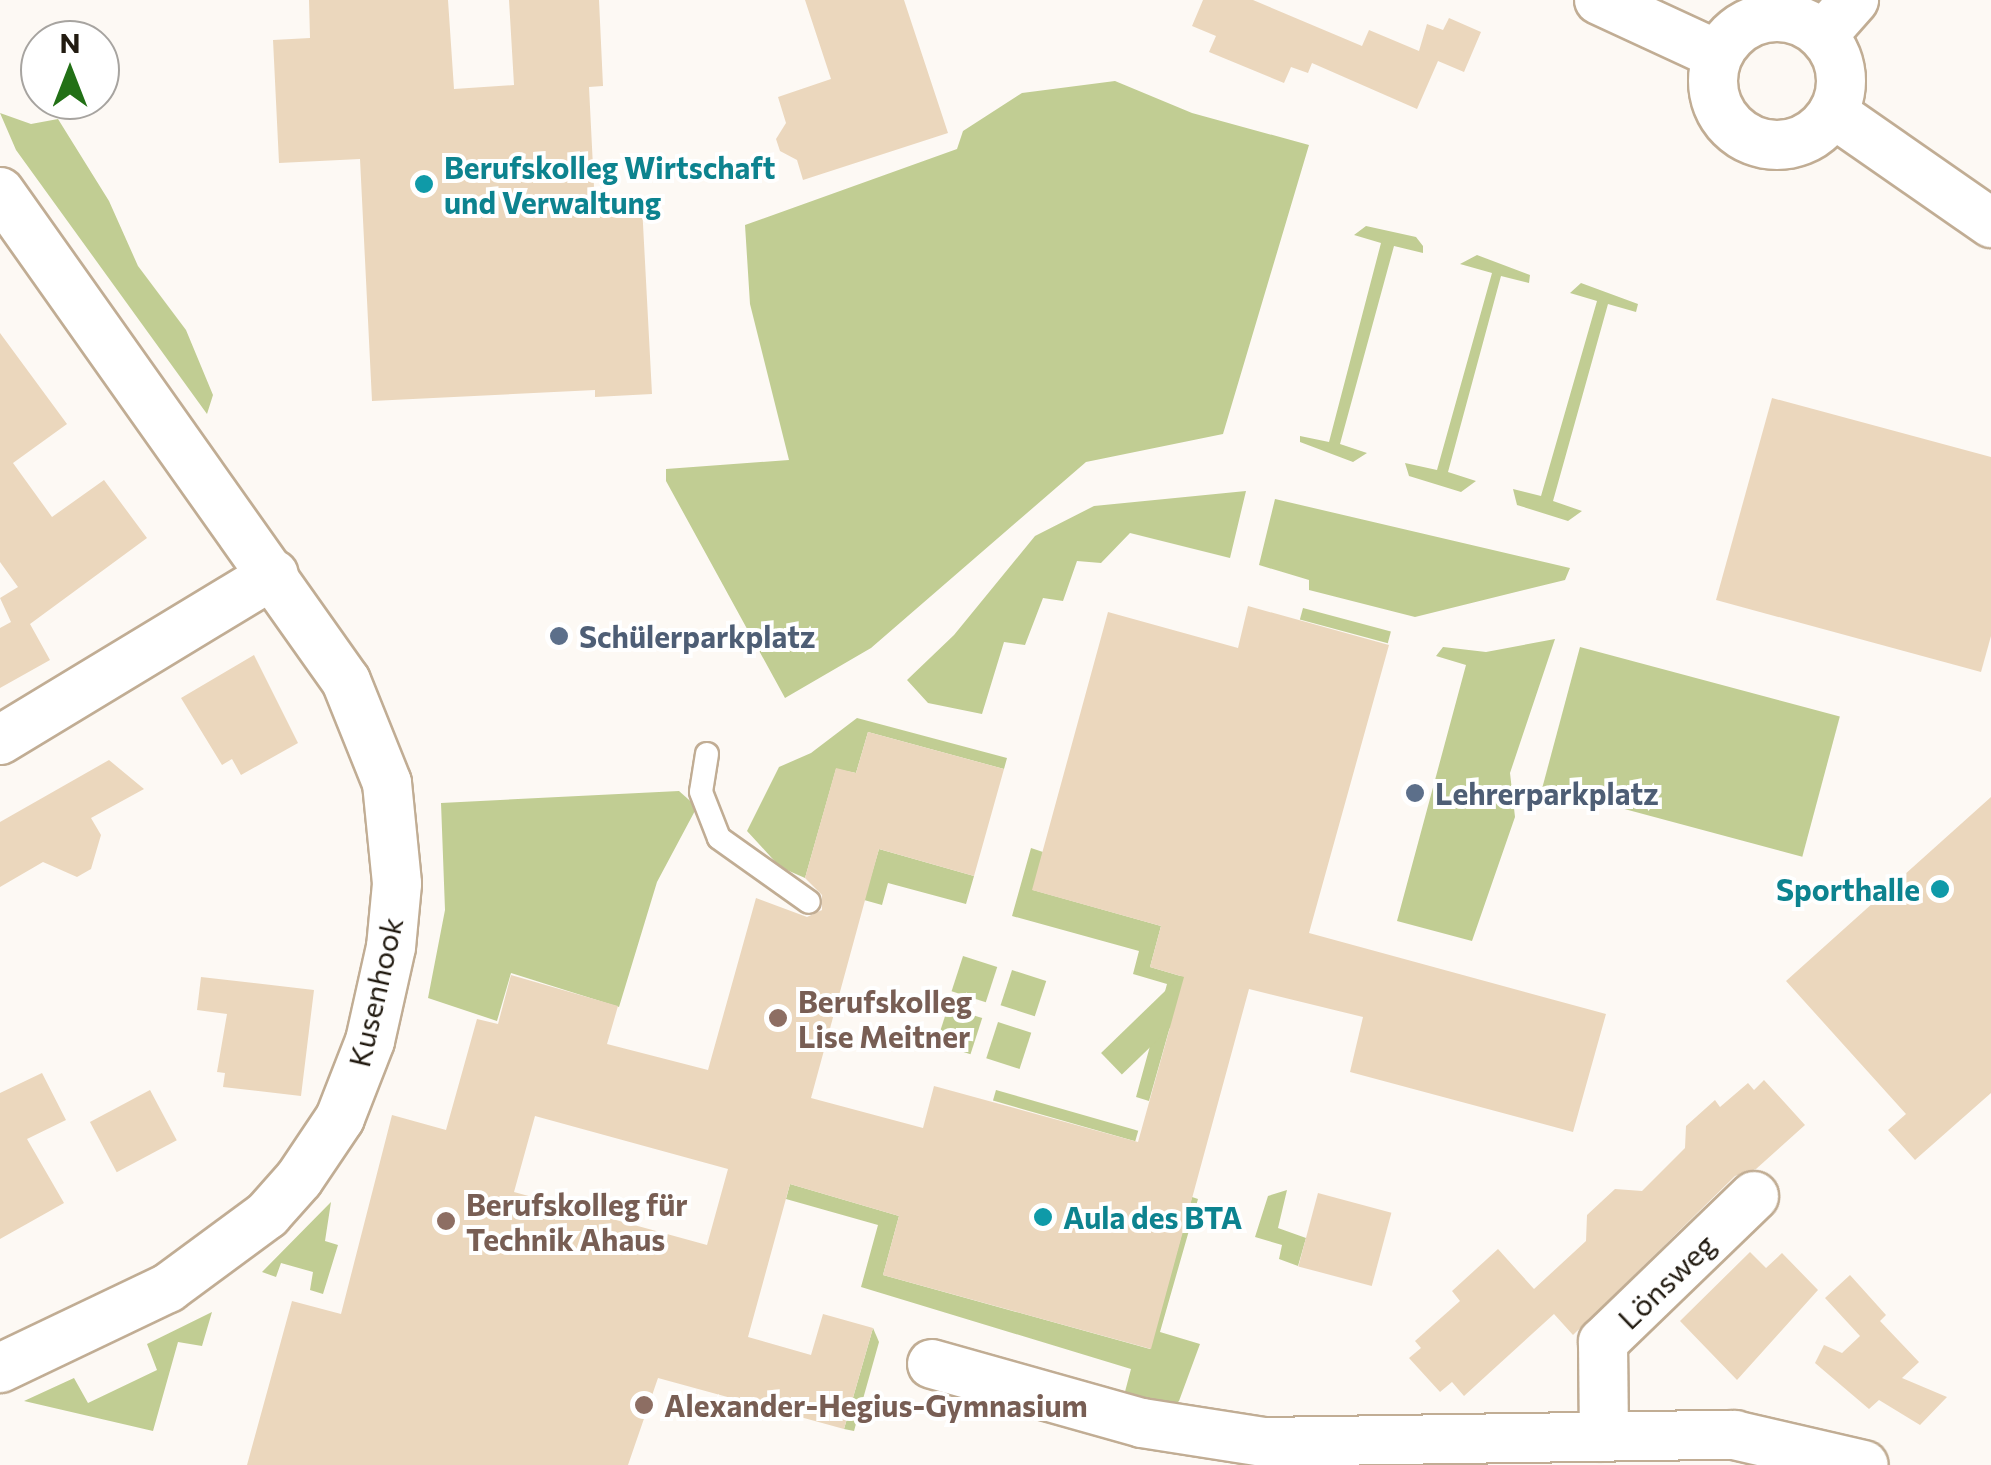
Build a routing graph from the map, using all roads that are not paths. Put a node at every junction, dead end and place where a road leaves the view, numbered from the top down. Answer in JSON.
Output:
{"nodes":[{"id":1,"x":1599,"y":0,"type":"edge"},
{"id":2,"x":1854,"y":0,"type":"edge"},
{"id":3,"x":1822,"y":35,"type":"junction"},
{"id":4,"x":1718,"y":56,"type":"junction"},
{"id":5,"x":1833,"y":113,"type":"junction"},
{"id":6,"x":0,"y":192,"type":"edge"},
{"id":7,"x":1991,"y":223,"type":"edge"},
{"id":8,"x":274,"y":574,"type":"junction"},
{"id":9,"x":0,"y":740,"type":"edge"},
{"id":10,"x":707,"y":754,"type":"dead end"},
{"id":11,"x":809,"y":902,"type":"dead end"},
{"id":12,"x":1754,"y":1196,"type":"dead end"},
{"id":13,"x":932,"y":1364,"type":"dead end"},
{"id":14,"x":0,"y":1368,"type":"edge"},
{"id":15,"x":1604,"y":1437,"type":"junction"},
{"id":16,"x":1864,"y":1465,"type":"edge"}],
"edges":[{"from":1,"to":4,"type":"street"},
{"from":2,"to":3,"type":"street"},
{"from":3,"to":4,"type":"street"},
{"from":3,"to":5,"type":"street"},
{"from":4,"to":5,"type":"street"},
{"from":5,"to":7,"type":"street"},
{"from":6,"to":8,"type":"street","name":"Kusenhook"},
{"from":8,"to":9,"type":"street"},
{"from":8,"to":14,"type":"street","name":"Kusenhook"},
{"from":10,"to":11,"type":"lane"},
{"from":12,"to":15,"type":"street","name":"Lönsweg"},
{"from":13,"to":15,"type":"street"},
{"from":15,"to":16,"type":"street"}]}
